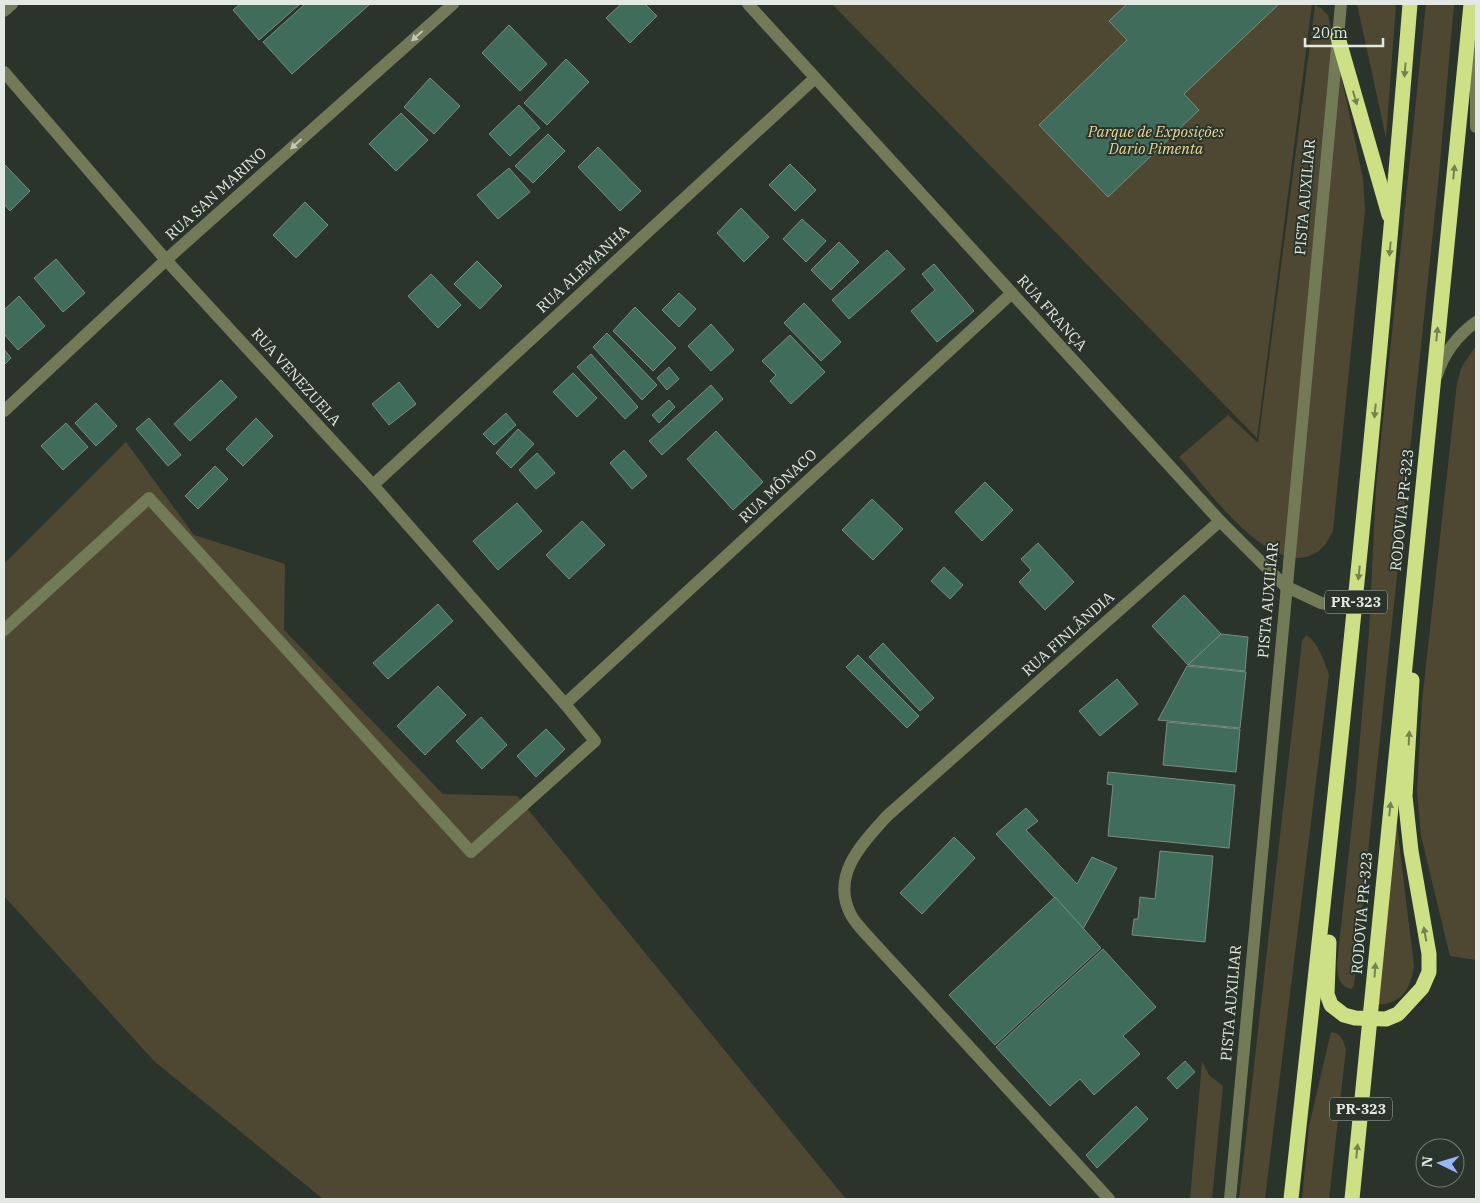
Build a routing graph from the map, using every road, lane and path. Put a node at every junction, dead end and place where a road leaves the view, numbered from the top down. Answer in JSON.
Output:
{"nodes":[{"id":1,"x":12,"y":4,"type":"edge"},
{"id":2,"x":453,"y":4,"type":"edge"},
{"id":3,"x":748,"y":4,"type":"edge"},
{"id":4,"x":1341,"y":4,"type":"edge"},
{"id":5,"x":1410,"y":4,"type":"edge"},
{"id":6,"x":1471,"y":4,"type":"edge"},
{"id":7,"x":4,"y":11,"type":"edge"},
{"id":8,"x":1337,"y":34,"type":"junction"},
{"id":9,"x":1476,"y":48,"type":"edge"},
{"id":10,"x":4,"y":72,"type":"edge"},
{"id":11,"x":815,"y":78,"type":"junction"},
{"id":12,"x":1476,"y":127,"type":"edge"},
{"id":13,"x":1392,"y":225,"type":"junction"},
{"id":14,"x":166,"y":260,"type":"junction"},
{"id":15,"x":1012,"y":293,"type":"junction"},
{"id":16,"x":1476,"y":322,"type":"edge"},
{"id":17,"x":1431,"y":391,"type":"junction"},
{"id":18,"x":4,"y":411,"type":"edge"},
{"id":19,"x":1425,"y":457,"type":"junction"},
{"id":20,"x":373,"y":485,"type":"junction"},
{"id":21,"x":1220,"y":521,"type":"junction"},
{"id":22,"x":1285,"y":586,"type":"junction"},
{"id":23,"x":1356,"y":609,"type":"junction"},
{"id":24,"x":4,"y":630,"type":"edge"},
{"id":25,"x":565,"y":704,"type":"junction"},
{"id":26,"x":1342,"y":737,"type":"junction"},
{"id":27,"x":1371,"y":1019,"type":"junction"},
{"id":28,"x":1110,"y":1199,"type":"edge"},
{"id":29,"x":1230,"y":1199,"type":"edge"},
{"id":30,"x":1291,"y":1199,"type":"edge"},
{"id":31,"x":1352,"y":1199,"type":"edge"}],
"edges":[{"from":1,"to":7,"type":"street"},
{"from":2,"to":14,"type":"street","name":"RUA SAN MARINO","one_way":true},
{"from":3,"to":11,"type":"street","name":"RUA FRANÇA"},
{"from":4,"to":8,"type":"street","name":"PISTA AUXILIAR"},
{"from":5,"to":13,"type":"highway","number":"PR-323","one_way":true},
{"from":17,"to":6,"type":"highway","name":"RODOVIA PR-323","number":"PR-323","one_way":true},
{"from":8,"to":13,"type":"highway","one_way":true},
{"from":8,"to":22,"type":"street","name":"PISTA AUXILIAR"},
{"from":9,"to":12,"type":"street"},
{"from":10,"to":14,"type":"street","name":"RUA VENEZUELA"},
{"from":11,"to":15,"type":"street","name":"RUA FRANÇA"},
{"from":11,"to":20,"type":"street","name":"RUA ALEMANHA"},
{"from":13,"to":23,"type":"highway","number":"PR-323","one_way":true},
{"from":14,"to":18,"type":"street","name":"RUA SAN MARINO"},
{"from":14,"to":20,"type":"street","name":"RUA VENEZUELA"},
{"from":15,"to":21,"type":"street","name":"RUA FRANÇA"},
{"from":15,"to":25,"type":"street","name":"RUA MÔNACO"},
{"from":16,"to":17,"type":"street"},
{"from":17,"to":19,"type":"highway","name":"RODOVIA PR-323","number":"PR-323"},
{"from":27,"to":19,"type":"highway","name":"RODOVIA PR-323","number":"PR-323","one_way":true},
{"from":27,"to":19,"type":"highway","one_way":true},
{"from":20,"to":25,"type":"street","name":"RUA VENEZUELA"},
{"from":21,"to":22,"type":"street","name":"RUA FRANÇA"},
{"from":21,"to":28,"type":"street","name":"RUA FINLÂNDIA"},
{"from":22,"to":23,"type":"street","name":"RUA FRANÇA"},
{"from":22,"to":29,"type":"street","name":"PISTA AUXILIAR"},
{"from":23,"to":26,"type":"highway","number":"PR-323"},
{"from":24,"to":25,"type":"street","name":"RUA VENEZUELA"},
{"from":26,"to":27,"type":"highway"},
{"from":26,"to":30,"type":"highway","number":"PR-323"},
{"from":31,"to":27,"type":"highway","name":"RODOVIA PR-323","number":"PR-323","one_way":true}]}
